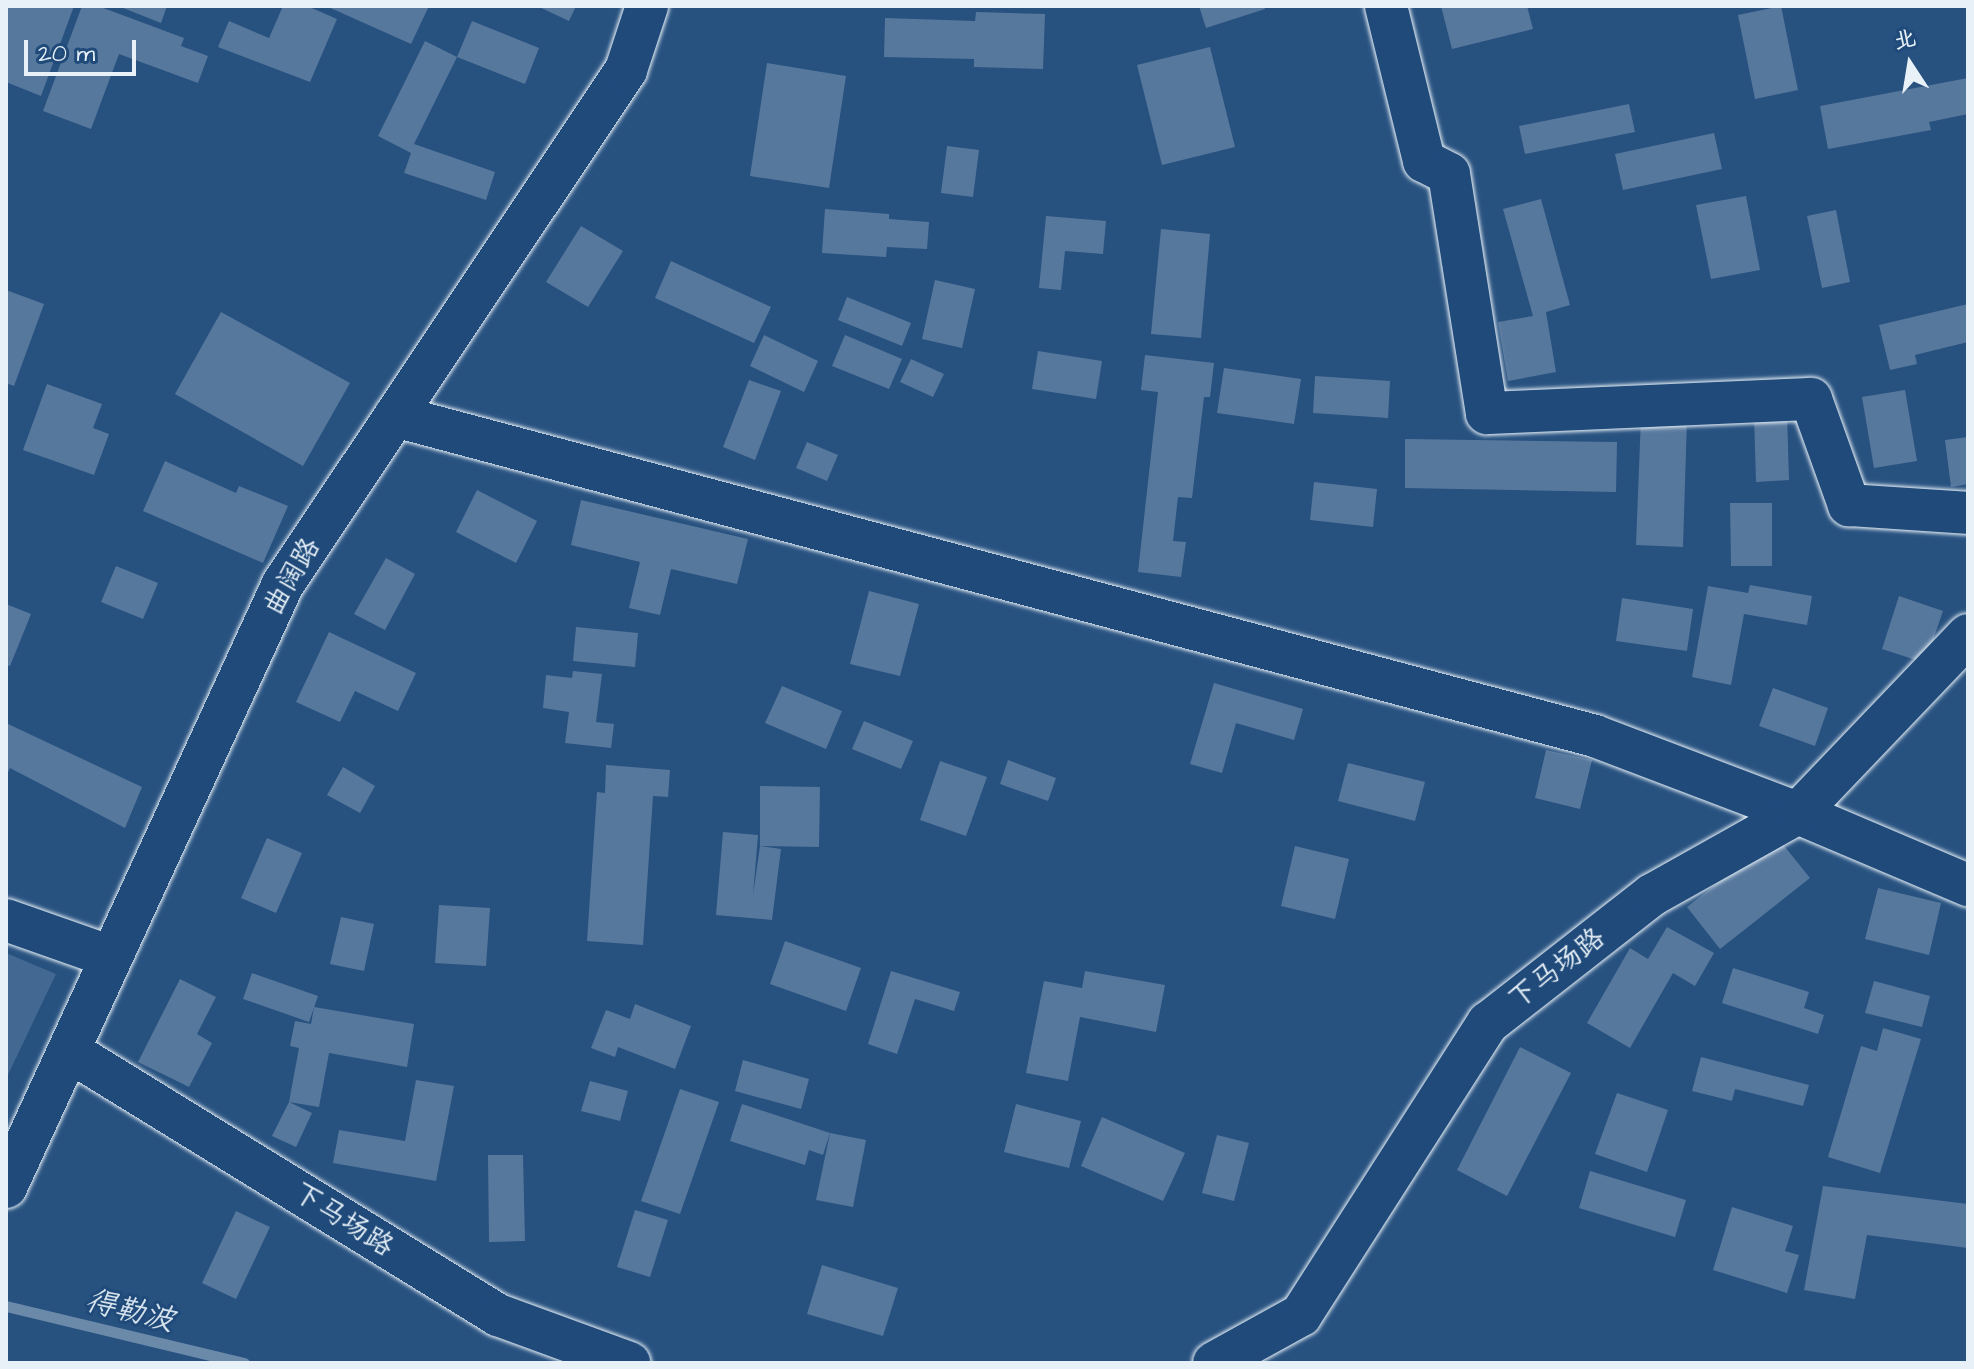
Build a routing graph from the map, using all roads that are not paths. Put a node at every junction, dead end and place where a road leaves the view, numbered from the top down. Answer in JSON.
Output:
{"nodes":[{"id":1,"x":647,"y":6,"type":"edge"},
{"id":2,"x":1386,"y":6,"type":"edge"},
{"id":3,"x":395,"y":416,"type":"junction"},
{"id":4,"x":1968,"y":513,"type":"edge"},
{"id":5,"x":1968,"y":635,"type":"edge"},
{"id":6,"x":1798,"y":813,"type":"junction"},
{"id":7,"x":1968,"y":885,"type":"edge"},
{"id":8,"x":6,"y":920,"type":"edge"},
{"id":9,"x":111,"y":957,"type":"junction"},
{"id":10,"x":69,"y":1051,"type":"junction"},
{"id":11,"x":6,"y":1187,"type":"edge"},
{"id":12,"x":629,"y":1363,"type":"edge"},
{"id":13,"x":1214,"y":1363,"type":"edge"}],
"edges":[{"from":1,"to":3,"type":"street","name":"曲阔路"},
{"from":2,"to":4,"type":"street"},
{"from":3,"to":6,"type":"street"},
{"from":3,"to":9,"type":"street","name":"曲阔路"},
{"from":5,"to":6,"type":"street","name":"下马场路"},
{"from":6,"to":7,"type":"street"},
{"from":6,"to":13,"type":"street","name":"下马场路"},
{"from":8,"to":9,"type":"street"},
{"from":9,"to":10,"type":"street","name":"曲阔路"},
{"from":10,"to":11,"type":"street","name":"曲阔路"},
{"from":10,"to":12,"type":"street","name":"下马场路"}]}
